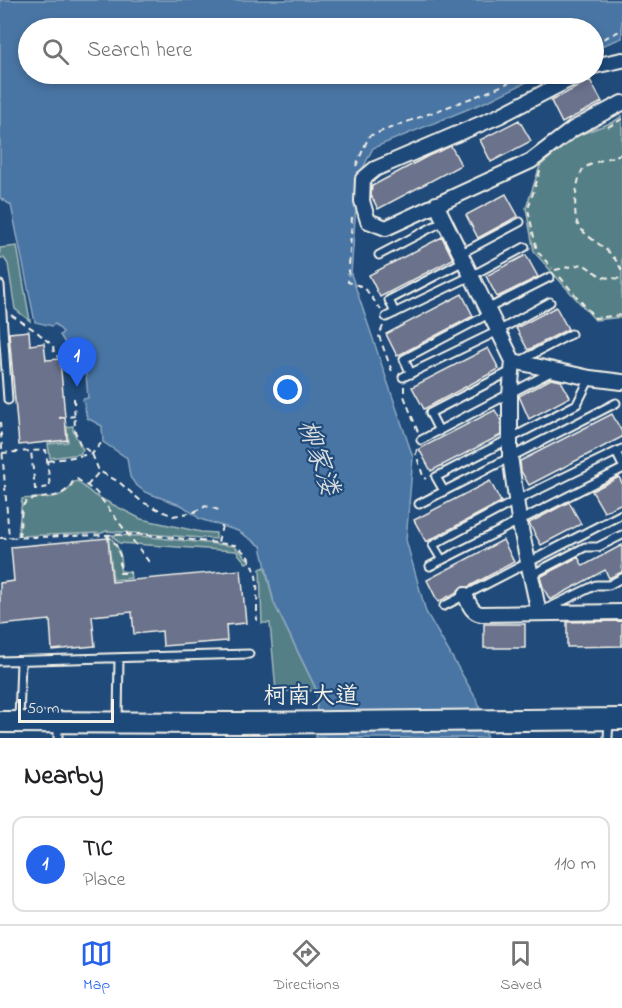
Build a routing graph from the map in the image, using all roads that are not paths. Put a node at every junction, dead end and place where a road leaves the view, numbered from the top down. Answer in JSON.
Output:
{"nodes":[{"id":1,"x":622,"y":60,"type":"edge"},
{"id":2,"x":604,"y":64,"type":"edge"},
{"id":3,"x":561,"y":84,"type":"edge"},
{"id":4,"x":622,"y":103,"type":"edge"},
{"id":5,"x":436,"y":204,"type":"junction"},
{"id":6,"x":444,"y":220,"type":"junction"},
{"id":7,"x":520,"y":222,"type":"dead end"},
{"id":8,"x":525,"y":247,"type":"dead end"},
{"id":9,"x":379,"y":255,"type":"dead end"},
{"id":10,"x":462,"y":258,"type":"junction"},
{"id":11,"x":552,"y":274,"type":"road end"},
{"id":12,"x":471,"y":276,"type":"junction"},
{"id":13,"x":0,"y":285,"type":"edge"},
{"id":14,"x":550,"y":302,"type":"dead end"},
{"id":15,"x":488,"y":312,"type":"junction"},
{"id":16,"x":395,"y":313,"type":"junction"},
{"id":17,"x":386,"y":317,"type":"dead end"},
{"id":18,"x":498,"y":331,"type":"junction"},
{"id":19,"x":571,"y":334,"type":"dead end"},
{"id":20,"x":515,"y":364,"type":"junction"},
{"id":21,"x":553,"y":370,"type":"junction"},
{"id":22,"x":590,"y":378,"type":"junction"},
{"id":23,"x":622,"y":382,"type":"edge"},
{"id":24,"x":510,"y":395,"type":"junction"},
{"id":25,"x":8,"y":400,"type":"dead end"},
{"id":26,"x":616,"y":403,"type":"dead end"},
{"id":27,"x":577,"y":404,"type":"junction"},
{"id":28,"x":585,"y":418,"type":"junction"},
{"id":29,"x":439,"y":431,"type":"junction"},
{"id":30,"x":421,"y":440,"type":"dead end"},
{"id":31,"x":509,"y":440,"type":"junction"},
{"id":32,"x":619,"y":450,"type":"edge"},
{"id":33,"x":510,"y":456,"type":"junction"},
{"id":34,"x":622,"y":464,"type":"edge"},
{"id":35,"x":622,"y":469,"type":"edge"},
{"id":36,"x":444,"y":491,"type":"junction"},
{"id":37,"x":516,"y":501,"type":"junction"},
{"id":38,"x":419,"y":504,"type":"dead end"},
{"id":39,"x":622,"y":514,"type":"edge"},
{"id":40,"x":519,"y":520,"type":"junction"},
{"id":41,"x":622,"y":535,"type":"edge"},
{"id":42,"x":442,"y":560,"type":"junction"},
{"id":43,"x":430,"y":566,"type":"dead end"},
{"id":44,"x":529,"y":568,"type":"junction"},
{"id":45,"x":622,"y":578,"type":"edge"},
{"id":46,"x":465,"y":595,"type":"junction"},
{"id":47,"x":444,"y":606,"type":"dead end"},
{"id":48,"x":622,"y":612,"type":"edge"},
{"id":49,"x":539,"y":613,"type":"junction"},
{"id":50,"x":249,"y":654,"type":"dead end"},
{"id":51,"x":120,"y":658,"type":"junction"},
{"id":52,"x":0,"y":661,"type":"edge"},
{"id":53,"x":21,"y":661,"type":"junction"},
{"id":54,"x":10,"y":722,"type":"edge"},
{"id":55,"x":118,"y":722,"type":"junction"},
{"id":56,"x":613,"y":725,"type":"edge"},
{"id":57,"x":58,"y":730,"type":"edge"}],
"edges":[{"from":1,"to":2,"type":"street"},
{"from":3,"to":5,"type":"street"},
{"from":4,"to":5,"type":"street"},
{"from":5,"to":6,"type":"street"},
{"from":6,"to":9,"type":"lane"},
{"from":6,"to":10,"type":"street"},
{"from":7,"to":10,"type":"lane"},
{"from":8,"to":12,"type":"lane"},
{"from":10,"to":12,"type":"street"},
{"from":10,"to":16,"type":"lane"},
{"from":11,"to":15,"type":"lane"},
{"from":12,"to":15,"type":"street"},
{"from":12,"to":16,"type":"lane"},
{"from":13,"to":25,"type":"lane"},
{"from":14,"to":18,"type":"lane"},
{"from":15,"to":18,"type":"street"},
{"from":15,"to":18,"type":"lane"},
{"from":16,"to":17,"type":"lane"},
{"from":18,"to":20,"type":"street"},
{"from":19,"to":20,"type":"lane"},
{"from":20,"to":21,"type":"street"},
{"from":20,"to":24,"type":"street"},
{"from":20,"to":29,"type":"lane"},
{"from":21,"to":22,"type":"street"},
{"from":21,"to":24,"type":"lane"},
{"from":22,"to":23,"type":"street"},
{"from":22,"to":27,"type":"lane"},
{"from":24,"to":29,"type":"lane"},
{"from":24,"to":31,"type":"street"},
{"from":26,"to":28,"type":"lane"},
{"from":27,"to":28,"type":"lane"},
{"from":27,"to":31,"type":"lane"},
{"from":28,"to":33,"type":"lane"},
{"from":29,"to":30,"type":"lane"},
{"from":31,"to":33,"type":"street"},
{"from":31,"to":36,"type":"lane"},
{"from":32,"to":34,"type":"lane"},
{"from":32,"to":37,"type":"lane"},
{"from":33,"to":36,"type":"lane"},
{"from":33,"to":37,"type":"street"},
{"from":35,"to":40,"type":"lane"},
{"from":36,"to":38,"type":"lane"},
{"from":37,"to":40,"type":"street"},
{"from":37,"to":42,"type":"lane"},
{"from":39,"to":44,"type":"lane"},
{"from":40,"to":42,"type":"lane"},
{"from":40,"to":44,"type":"street"},
{"from":41,"to":44,"type":"lane"},
{"from":42,"to":43,"type":"lane"},
{"from":44,"to":46,"type":"lane"},
{"from":44,"to":49,"type":"street"},
{"from":45,"to":49,"type":"lane"},
{"from":46,"to":47,"type":"lane"},
{"from":46,"to":49,"type":"street"},
{"from":48,"to":49,"type":"street"},
{"from":50,"to":51,"type":"lane"},
{"from":51,"to":53,"type":"lane"},
{"from":51,"to":55,"type":"lane"},
{"from":52,"to":53,"type":"lane"},
{"from":53,"to":54,"type":"lane"},
{"from":54,"to":57,"type":"main road","name":"柯南大道"},
{"from":55,"to":56,"type":"main road","name":"柯南大道"},
{"from":55,"to":57,"type":"main road","name":"柯南大道"}]}
